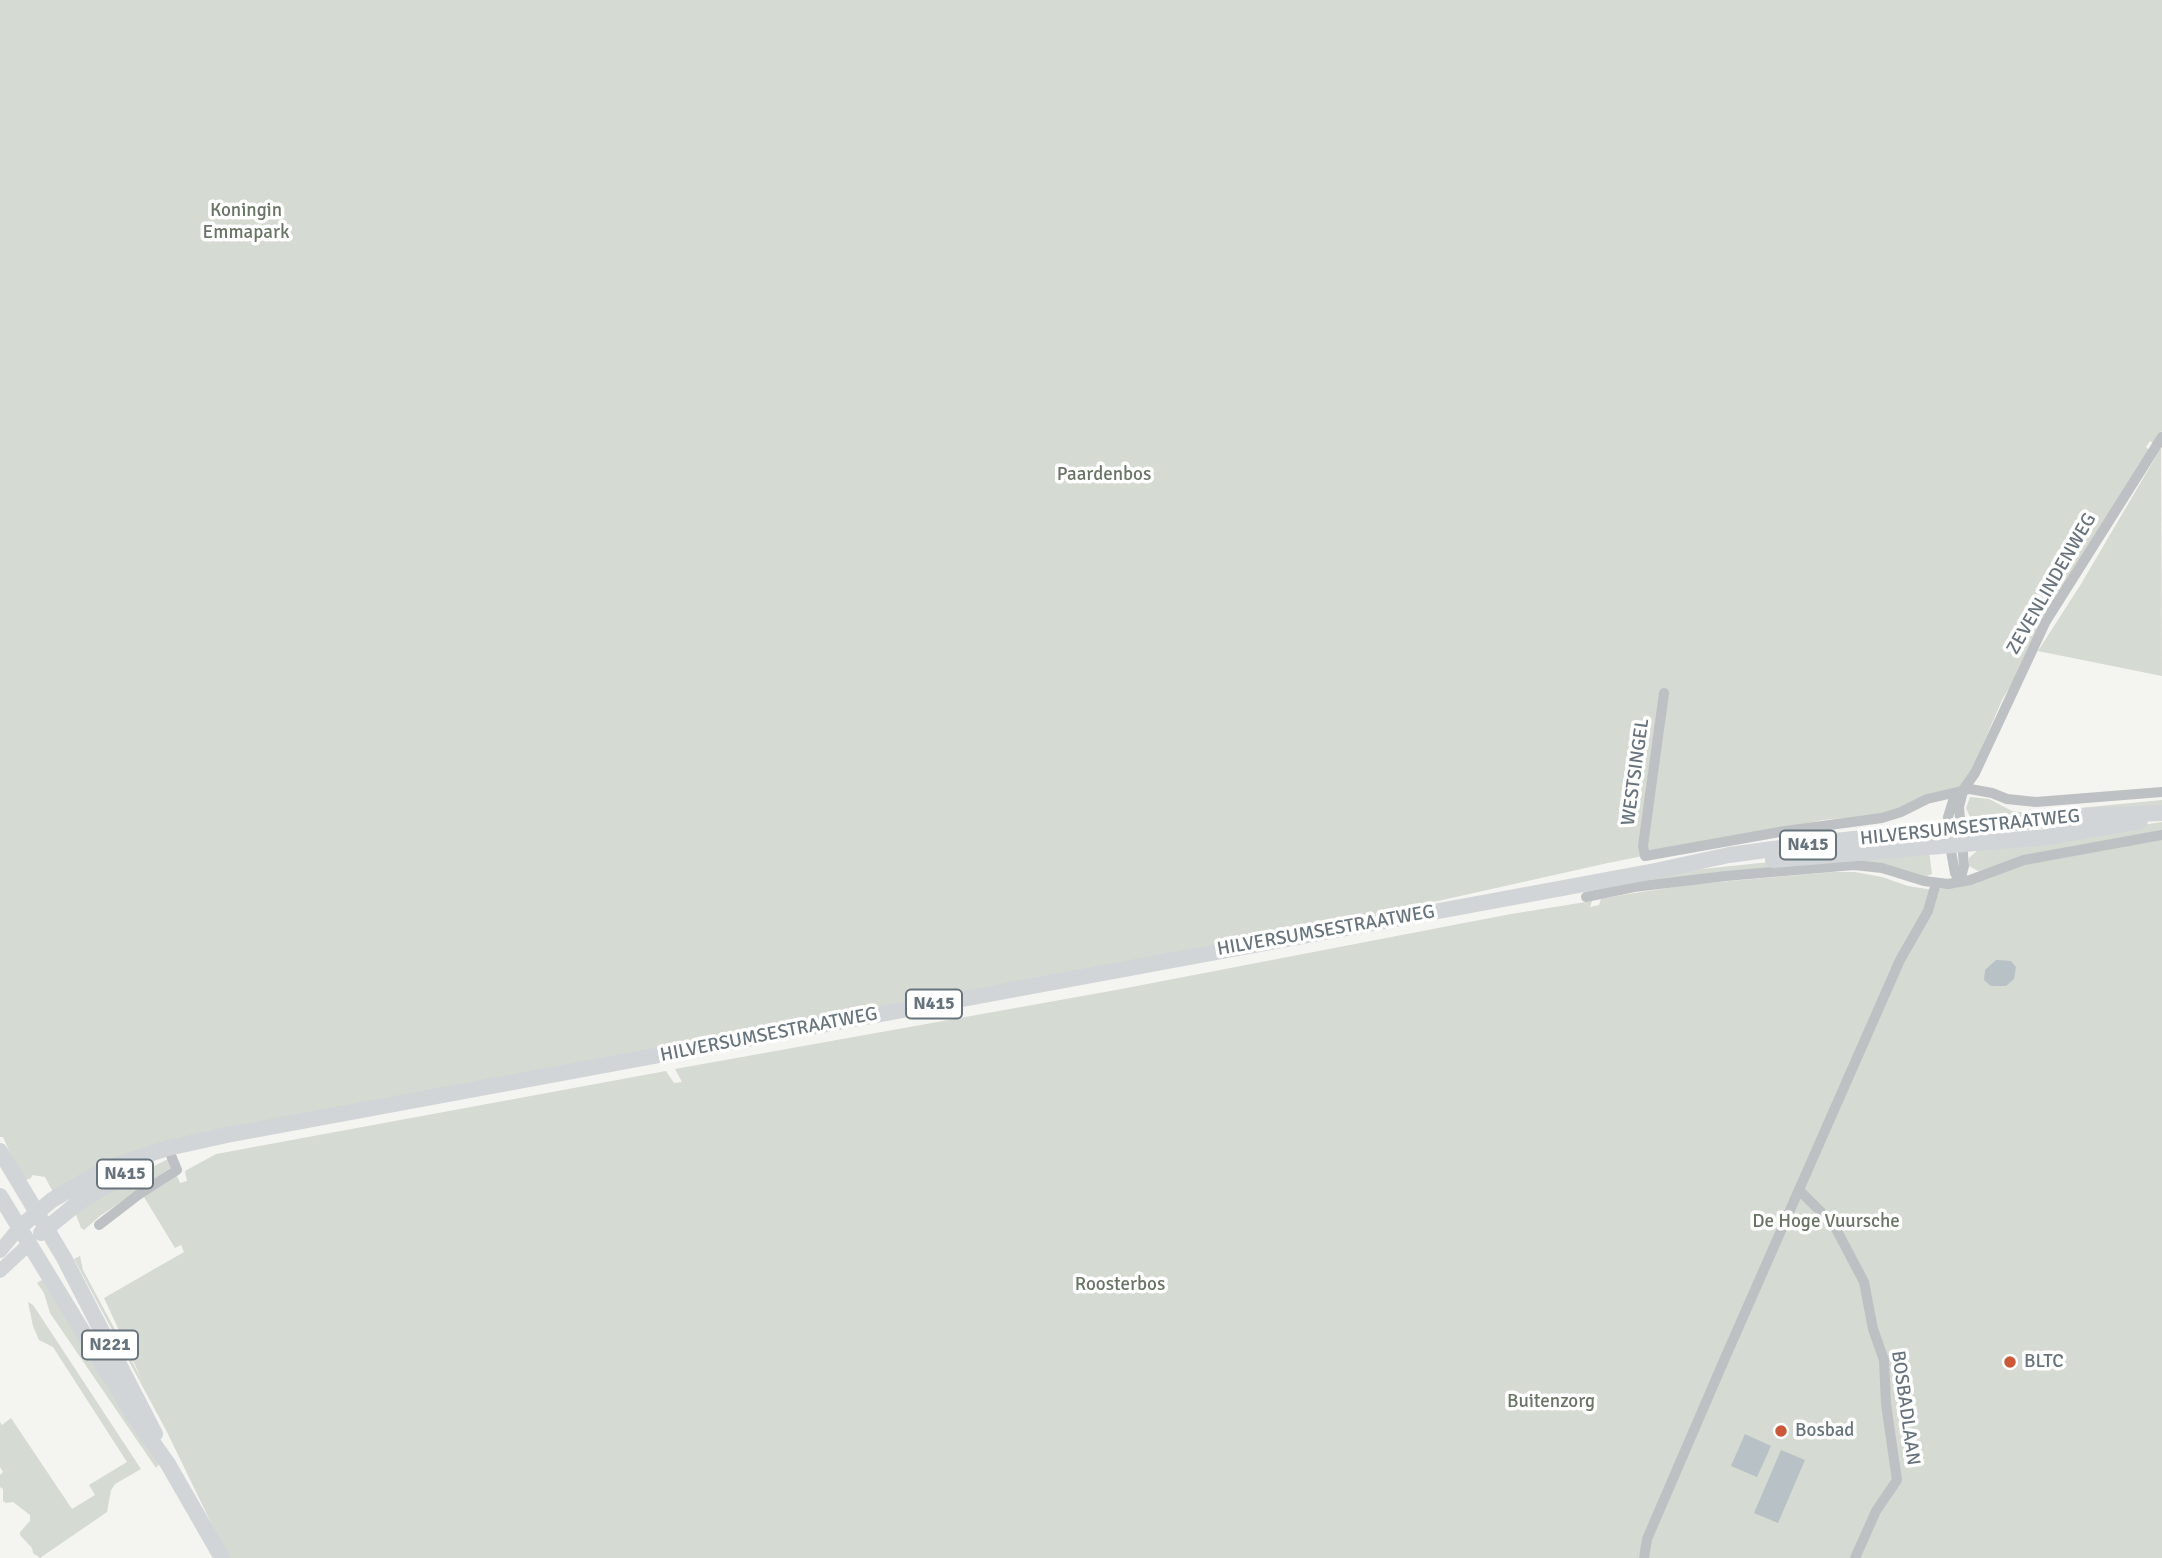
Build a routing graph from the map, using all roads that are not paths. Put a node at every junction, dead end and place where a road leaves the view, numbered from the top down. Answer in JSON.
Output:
{"nodes":[{"id":1,"x":2162,"y":437,"type":"edge"},
{"id":2,"x":1664,"y":693,"type":"dead end"},
{"id":3,"x":1963,"y":790,"type":"junction"},
{"id":4,"x":2162,"y":792,"type":"edge"},
{"id":5,"x":2162,"y":815,"type":"edge"},
{"id":6,"x":2162,"y":835,"type":"edge"},
{"id":7,"x":1956,"y":837,"type":"junction"},
{"id":8,"x":1645,"y":856,"type":"joint"},
{"id":9,"x":1960,"y":881,"type":"junction"},
{"id":10,"x":1936,"y":883,"type":"junction"},
{"id":11,"x":1586,"y":897,"type":"dead end"},
{"id":12,"x":0,"y":1151,"type":"edge"},
{"id":13,"x":169,"y":1151,"type":"junction"},
{"id":14,"x":1800,"y":1191,"type":"junction"},
{"id":15,"x":0,"y":1196,"type":"edge"},
{"id":16,"x":37,"y":1212,"type":"junction"},
{"id":17,"x":99,"y":1225,"type":"dead end"},
{"id":18,"x":19,"y":1228,"type":"junction"},
{"id":19,"x":47,"y":1228,"type":"junction"},
{"id":20,"x":29,"y":1244,"type":"junction"},
{"id":21,"x":0,"y":1251,"type":"edge"},
{"id":22,"x":0,"y":1270,"type":"edge"},
{"id":23,"x":169,"y":1464,"type":"junction"},
{"id":24,"x":222,"y":1558,"type":"edge"},
{"id":25,"x":1644,"y":1558,"type":"edge"},
{"id":26,"x":1855,"y":1558,"type":"edge"}],
"edges":[{"from":1,"to":3,"type":"street","name":"ZEVENLINDENWEG"},
{"from":2,"to":8,"type":"street","name":"WESTSINGEL"},
{"from":3,"to":4,"type":"street","name":"HILVERSUMSESTRAATWEG"},
{"from":3,"to":7,"type":"street","name":"ZEVENLINDENWEG"},
{"from":3,"to":8,"type":"street","name":"HILVERSUMSESTRAATWEG"},
{"from":5,"to":7,"type":"main road","name":"HILVERSUMSESTRAATWEG","number":"N415"},
{"from":6,"to":9,"type":"street","name":"HILVERSUMSESTRAATWEG"},
{"from":7,"to":9,"type":"street","name":"HILVERSUMSESTRAATWEG"},
{"from":7,"to":13,"type":"main road","name":"HILVERSUMSESTRAATWEG","number":"N415"},
{"from":9,"to":10,"type":"street","name":"HILVERSUMSESTRAATWEG"},
{"from":10,"to":11,"type":"street","name":"HILVERSUMSESTRAATWEG"},
{"from":10,"to":14,"type":"street"},
{"from":12,"to":16,"type":"main road","number":"N221"},
{"from":13,"to":16,"type":"main road","name":"HILVERSUMSESTRAATWEG","number":"N415"},
{"from":13,"to":17,"type":"street"},
{"from":13,"to":19,"type":"main road","name":"HILVERSUMSESTRAATWEG","number":"N415"},
{"from":14,"to":25,"type":"street"},
{"from":14,"to":26,"type":"street","name":"BOSBADLAAN"},
{"from":15,"to":18,"type":"main road","number":"N221"},
{"from":16,"to":18,"type":"main road","number":"N415"},
{"from":16,"to":19,"type":"main road","number":"N221"},
{"from":18,"to":20,"type":"main road","number":"N221"},
{"from":18,"to":21,"type":"main road"},
{"from":19,"to":20,"type":"main road","name":"HILVERSUMSESTRAATWEG","number":"N415"},
{"from":19,"to":23,"type":"main road","number":"N221"},
{"from":20,"to":22,"type":"main road"},
{"from":20,"to":23,"type":"main road","number":"N221"},
{"from":23,"to":24,"type":"main road","number":"N221"}]}
